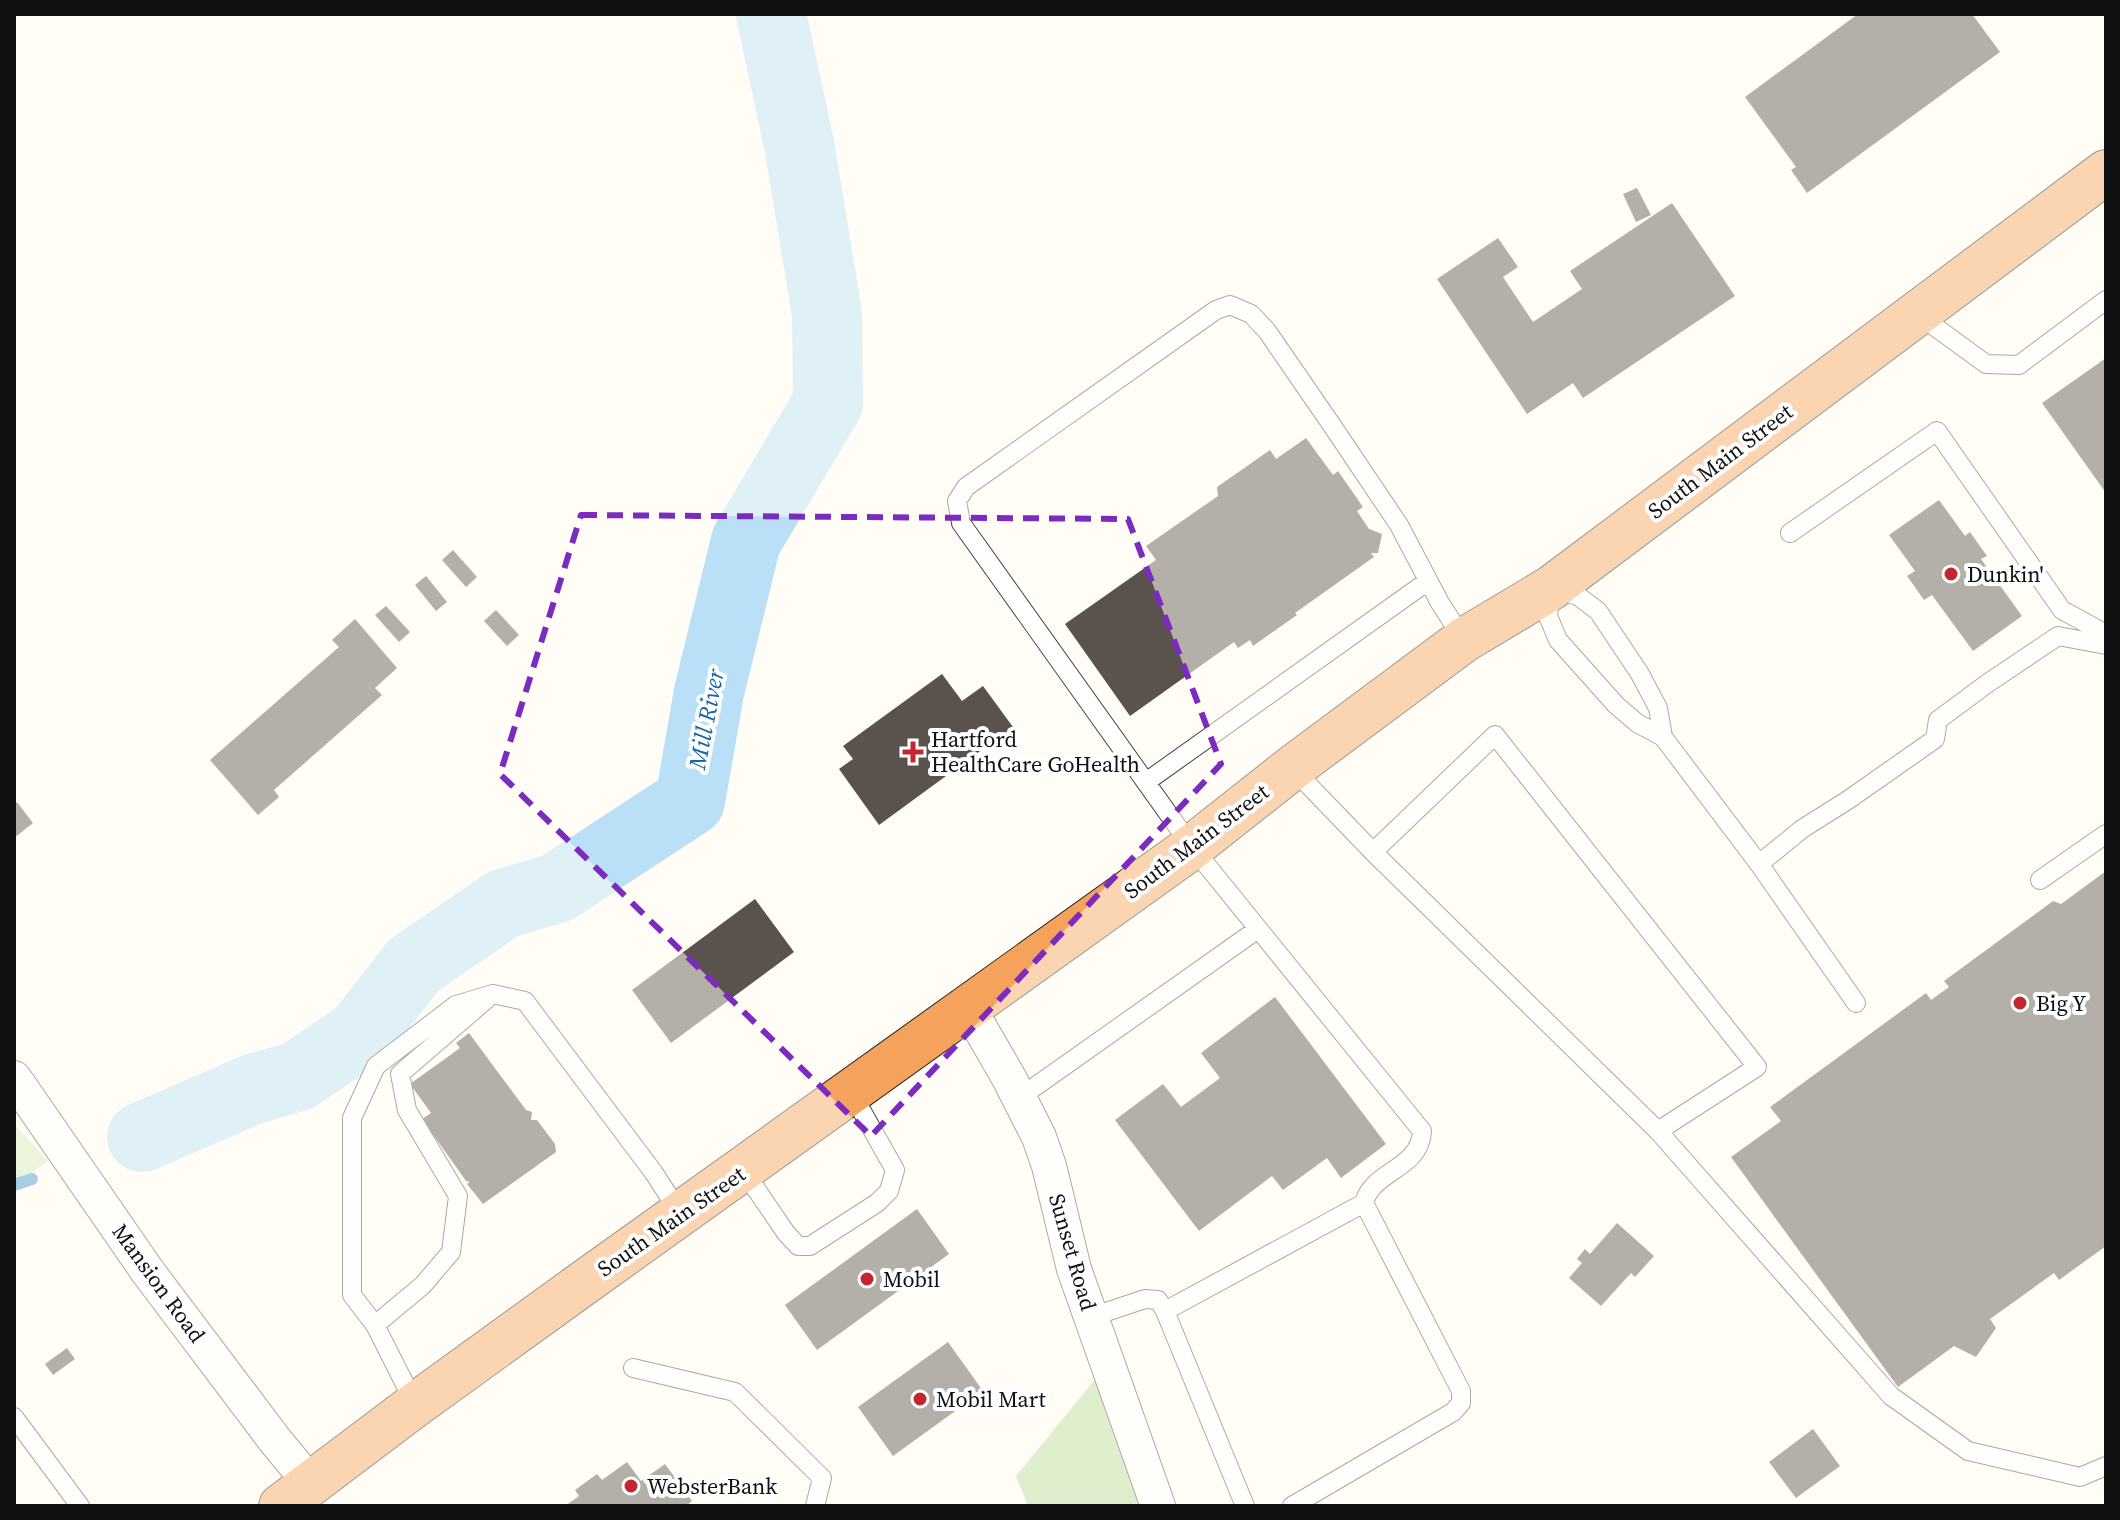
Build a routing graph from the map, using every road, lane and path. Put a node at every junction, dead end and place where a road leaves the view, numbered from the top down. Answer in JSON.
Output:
{"nodes":[{"id":1,"x":2106,"y":172,"type":"edge"},
{"id":2,"x":2106,"y":300,"type":"edge"},
{"id":3,"x":1916,"y":313,"type":"junction"},
{"id":4,"x":1790,"y":533,"type":"dead end"},
{"id":5,"x":1428,"y":581,"type":"junction"},
{"id":6,"x":1551,"y":588,"type":"junction"},
{"id":7,"x":2106,"y":634,"type":"edge"},
{"id":8,"x":1464,"y":640,"type":"junction"},
{"id":9,"x":2106,"y":645,"type":"edge"},
{"id":10,"x":1663,"y":737,"type":"junction"},
{"id":11,"x":1292,"y":768,"type":"junction"},
{"id":12,"x":1146,"y":782,"type":"junction"},
{"id":13,"x":2106,"y":834,"type":"edge"},
{"id":14,"x":1192,"y":847,"type":"junction"},
{"id":15,"x":1373,"y":852,"type":"junction"},
{"id":16,"x":1759,"y":864,"type":"junction"},
{"id":17,"x":2040,"y":880,"type":"dead end"},
{"id":18,"x":1258,"y":929,"type":"junction"},
{"id":19,"x":493,"y":994,"type":"junction"},
{"id":20,"x":1856,"y":1003,"type":"dead end"},
{"id":21,"x":968,"y":1007,"type":"junction"},
{"id":22,"x":14,"y":1078,"type":"edge"},
{"id":23,"x":851,"y":1092,"type":"junction"},
{"id":24,"x":1019,"y":1098,"type":"junction"},
{"id":25,"x":1658,"y":1131,"type":"junction"},
{"id":26,"x":743,"y":1170,"type":"junction"},
{"id":27,"x":1364,"y":1203,"type":"junction"},
{"id":28,"x":681,"y":1215,"type":"junction"},
{"id":29,"x":1165,"y":1311,"type":"junction"},
{"id":30,"x":1091,"y":1317,"type":"junction"},
{"id":31,"x":375,"y":1325,"type":"junction"},
{"id":32,"x":633,"y":1368,"type":"dead end"},
{"id":33,"x":415,"y":1405,"type":"junction"},
{"id":34,"x":14,"y":1417,"type":"edge"},
{"id":35,"x":21,"y":1441,"type":"edge"},
{"id":36,"x":2106,"y":1466,"type":"edge"},
{"id":37,"x":296,"y":1495,"type":"edge"},
{"id":38,"x":80,"y":1506,"type":"edge"},
{"id":39,"x":815,"y":1506,"type":"edge"},
{"id":40,"x":1158,"y":1506,"type":"edge"},
{"id":41,"x":1245,"y":1506,"type":"edge"},
{"id":42,"x":1292,"y":1506,"type":"edge"}],
"edges":[{"from":1,"to":3,"type":"highway","name":"South Main Street"},
{"from":2,"to":3,"type":"lane"},
{"from":3,"to":6,"type":"highway","name":"South Main Street"},
{"from":4,"to":7,"type":"lane"},
{"from":5,"to":8,"type":"lane"},
{"from":5,"to":12,"type":"lane"},
{"from":5,"to":12,"type":"lane"},
{"from":6,"to":8,"type":"highway","name":"South Main Street"},
{"from":6,"to":10,"type":"lane"},
{"from":6,"to":10,"type":"lane"},
{"from":8,"to":11,"type":"highway","name":"South Main Street"},
{"from":9,"to":16,"type":"lane"},
{"from":10,"to":16,"type":"lane"},
{"from":11,"to":14,"type":"highway","name":"South Main Street"},
{"from":11,"to":15,"type":"lane"},
{"from":12,"to":14,"type":"lane"},
{"from":13,"to":17,"type":"lane"},
{"from":14,"to":18,"type":"lane"},
{"from":14,"to":21,"type":"highway","name":"South Main Street"},
{"from":15,"to":25,"type":"lane"},
{"from":15,"to":25,"type":"lane"},
{"from":16,"to":20,"type":"lane"},
{"from":18,"to":24,"type":"lane"},
{"from":18,"to":27,"type":"lane"},
{"from":19,"to":28,"type":"lane"},
{"from":19,"to":31,"type":"lane"},
{"from":19,"to":31,"type":"lane"},
{"from":21,"to":23,"type":"highway","name":"South Main Street"},
{"from":21,"to":24,"type":"street","name":"Sunset Road"},
{"from":22,"to":37,"type":"street","name":"Mansion Road"},
{"from":23,"to":26,"type":"highway","name":"South Main Street"},
{"from":23,"to":26,"type":"lane"},
{"from":24,"to":30,"type":"street","name":"Sunset Road"},
{"from":25,"to":36,"type":"lane"},
{"from":26,"to":28,"type":"highway","name":"South Main Street"},
{"from":27,"to":29,"type":"lane"},
{"from":27,"to":42,"type":"lane"},
{"from":28,"to":33,"type":"highway","name":"South Main Street"},
{"from":29,"to":30,"type":"lane"},
{"from":29,"to":41,"type":"lane"},
{"from":30,"to":40,"type":"street","name":"Sunset Road"},
{"from":31,"to":33,"type":"lane"},
{"from":32,"to":39,"type":"lane"},
{"from":33,"to":37,"type":"highway","name":"South Main Street"},
{"from":34,"to":35,"type":"lane"},
{"from":35,"to":38,"type":"lane"}]}
